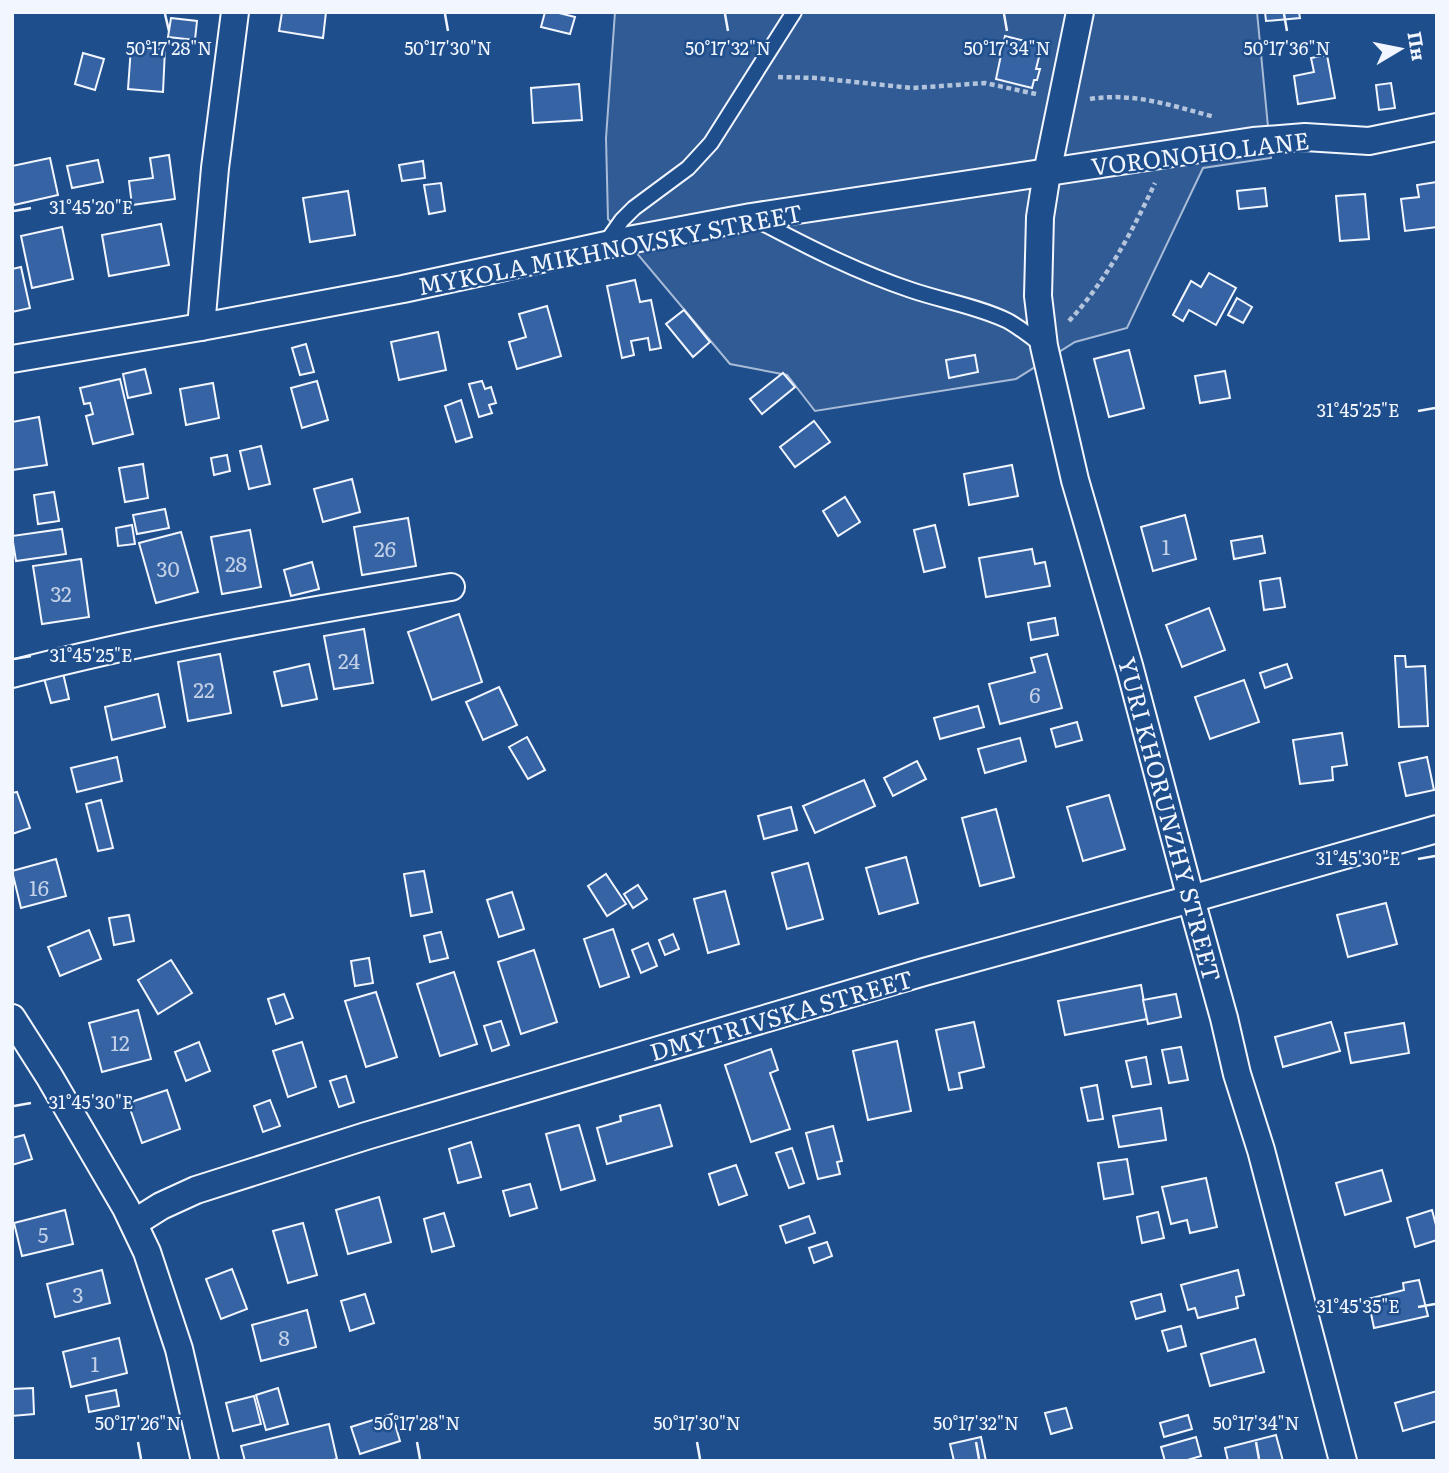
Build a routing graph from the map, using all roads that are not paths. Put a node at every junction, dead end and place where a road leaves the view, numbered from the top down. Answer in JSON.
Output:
{"nodes":[{"id":1,"x":235,"y":12,"type":"edge"},
{"id":2,"x":794,"y":12,"type":"edge"},
{"id":3,"x":1080,"y":12,"type":"edge"},
{"id":4,"x":1437,"y":127,"type":"edge"},
{"id":5,"x":1047,"y":173,"type":"junction"},
{"id":6,"x":751,"y":217,"type":"junction"},
{"id":7,"x":604,"y":246,"type":"junction"},
{"id":8,"x":201,"y":327,"type":"junction"},
{"id":9,"x":1044,"y":346,"type":"junction"},
{"id":10,"x":12,"y":359,"type":"edge"},
{"id":11,"x":451,"y":587,"type":"dead end"},
{"id":12,"x":12,"y":674,"type":"edge"},
{"id":13,"x":1437,"y":829,"type":"edge"},
{"id":14,"x":1191,"y":899,"type":"junction"},
{"id":15,"x":12,"y":1018,"type":"edge"},
{"id":16,"x":134,"y":1223,"type":"junction"},
{"id":17,"x":205,"y":1461,"type":"edge"},
{"id":18,"x":1343,"y":1461,"type":"edge"}],
"edges":[{"from":1,"to":8,"type":"street"},
{"from":2,"to":7,"type":"lane"},
{"from":3,"to":5,"type":"street"},
{"from":4,"to":5,"type":"street","name":"VORONOHO LANE"},
{"from":5,"to":6,"type":"street","name":"MYKOLA MIKHNOVSKY STREET"},
{"from":5,"to":9,"type":"street","name":"YURI KHORUNZHY STREET"},
{"from":6,"to":7,"type":"street","name":"MYKOLA MIKHNOVSKY STREET"},
{"from":6,"to":9,"type":"lane"},
{"from":7,"to":8,"type":"street","name":"MYKOLA MIKHNOVSKY STREET"},
{"from":8,"to":10,"type":"street","name":"MYKOLA MIKHNOVSKY STREET"},
{"from":9,"to":14,"type":"street","name":"YURI KHORUNZHY STREET"},
{"from":11,"to":12,"type":"street"},
{"from":13,"to":14,"type":"street","name":"DMYTRIVSKA STREET"},
{"from":14,"to":16,"type":"street","name":"DMYTRIVSKA STREET"},
{"from":14,"to":18,"type":"street","name":"YURI KHORUNZHY STREET"},
{"from":15,"to":16,"type":"street"},
{"from":16,"to":17,"type":"street"}]}
